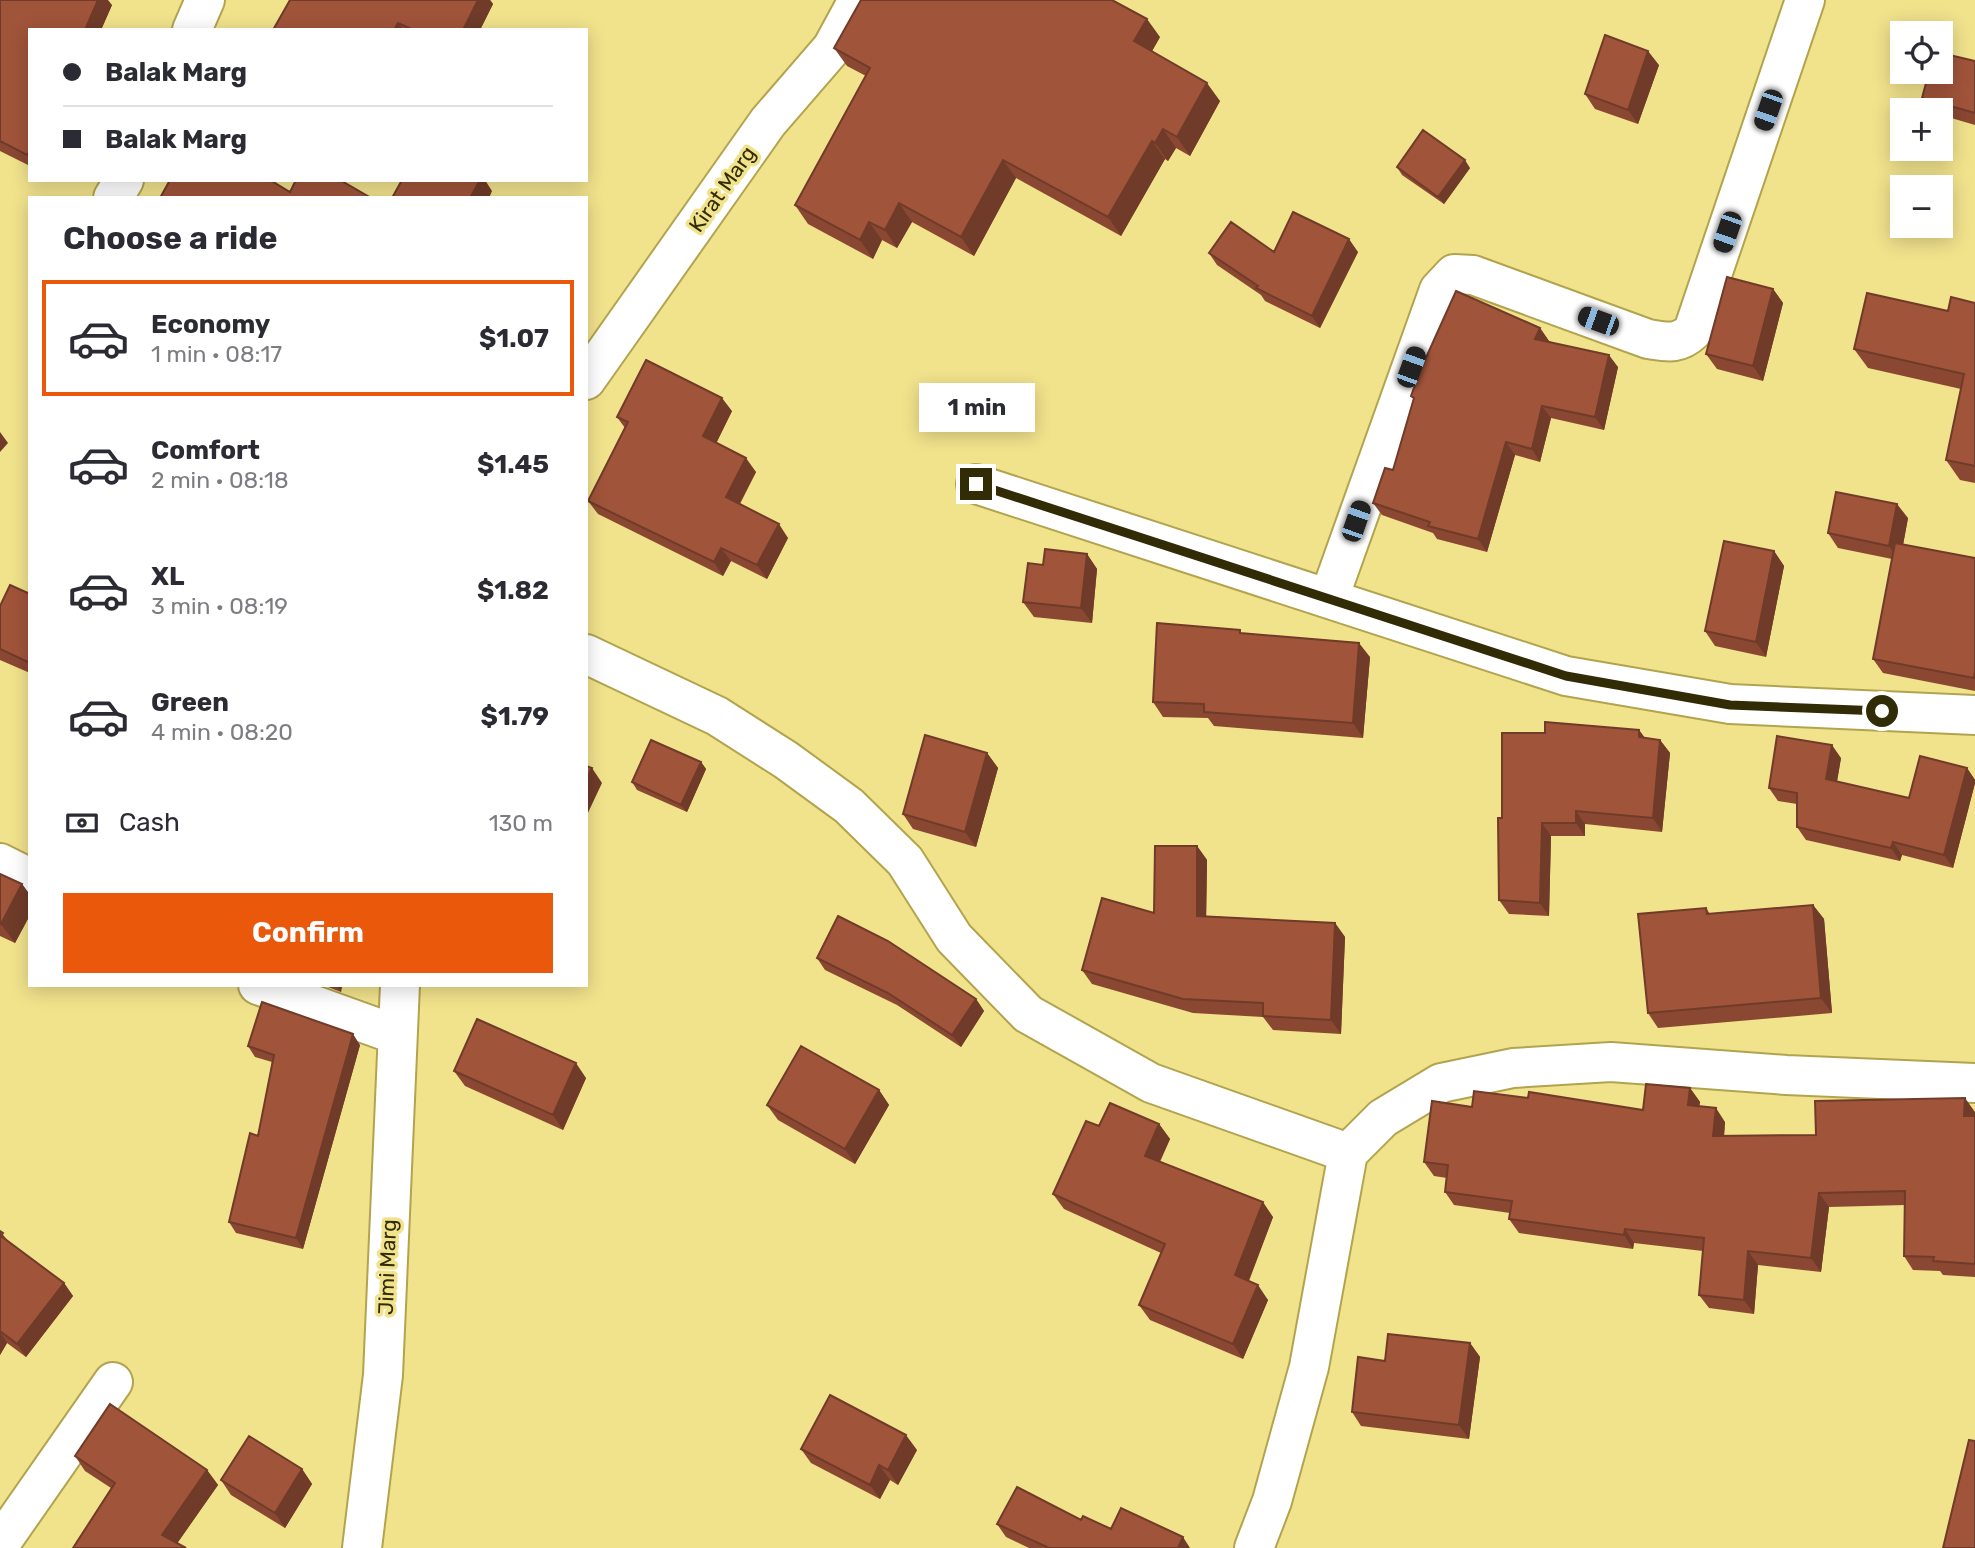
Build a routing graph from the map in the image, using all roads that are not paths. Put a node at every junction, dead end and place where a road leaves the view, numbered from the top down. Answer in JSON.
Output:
{"nodes":[{"id":1,"x":205,"y":0,"type":"edge"},
{"id":2,"x":858,"y":0,"type":"edge"},
{"id":3,"x":1805,"y":0,"type":"edge"},
{"id":4,"x":193,"y":28,"type":"edge"},
{"id":5,"x":588,"y":377,"type":"edge"},
{"id":6,"x":976,"y":484,"type":"dead end"},
{"id":7,"x":1329,"y":598,"type":"junction"},
{"id":8,"x":588,"y":655,"type":"edge"},
{"id":9,"x":1975,"y":715,"type":"edge"},
{"id":10,"x":0,"y":863,"type":"edge"},
{"id":11,"x":28,"y":877,"type":"edge"},
{"id":12,"x":264,"y":987,"type":"edge"},
{"id":13,"x":400,"y":987,"type":"edge"},
{"id":14,"x":397,"y":1035,"type":"junction"},
{"id":15,"x":1975,"y":1083,"type":"edge"},
{"id":16,"x":1348,"y":1153,"type":"junction"},
{"id":17,"x":113,"y":1382,"type":"dead end"},
{"id":18,"x":0,"y":1544,"type":"edge"},
{"id":19,"x":362,"y":1548,"type":"edge"},
{"id":20,"x":1254,"y":1548,"type":"edge"}],
"edges":[{"from":1,"to":4,"type":"street"},
{"from":2,"to":5,"type":"street","name":"Kirat Marg"},
{"from":3,"to":7,"type":"street"},
{"from":6,"to":7,"type":"street"},
{"from":7,"to":9,"type":"street"},
{"from":8,"to":16,"type":"street"},
{"from":10,"to":11,"type":"street"},
{"from":12,"to":14,"type":"street"},
{"from":13,"to":14,"type":"street","name":"Jimi Marg"},
{"from":14,"to":19,"type":"street","name":"Jimi Marg"},
{"from":15,"to":16,"type":"street"},
{"from":16,"to":20,"type":"street"},
{"from":17,"to":18,"type":"street"}]}
